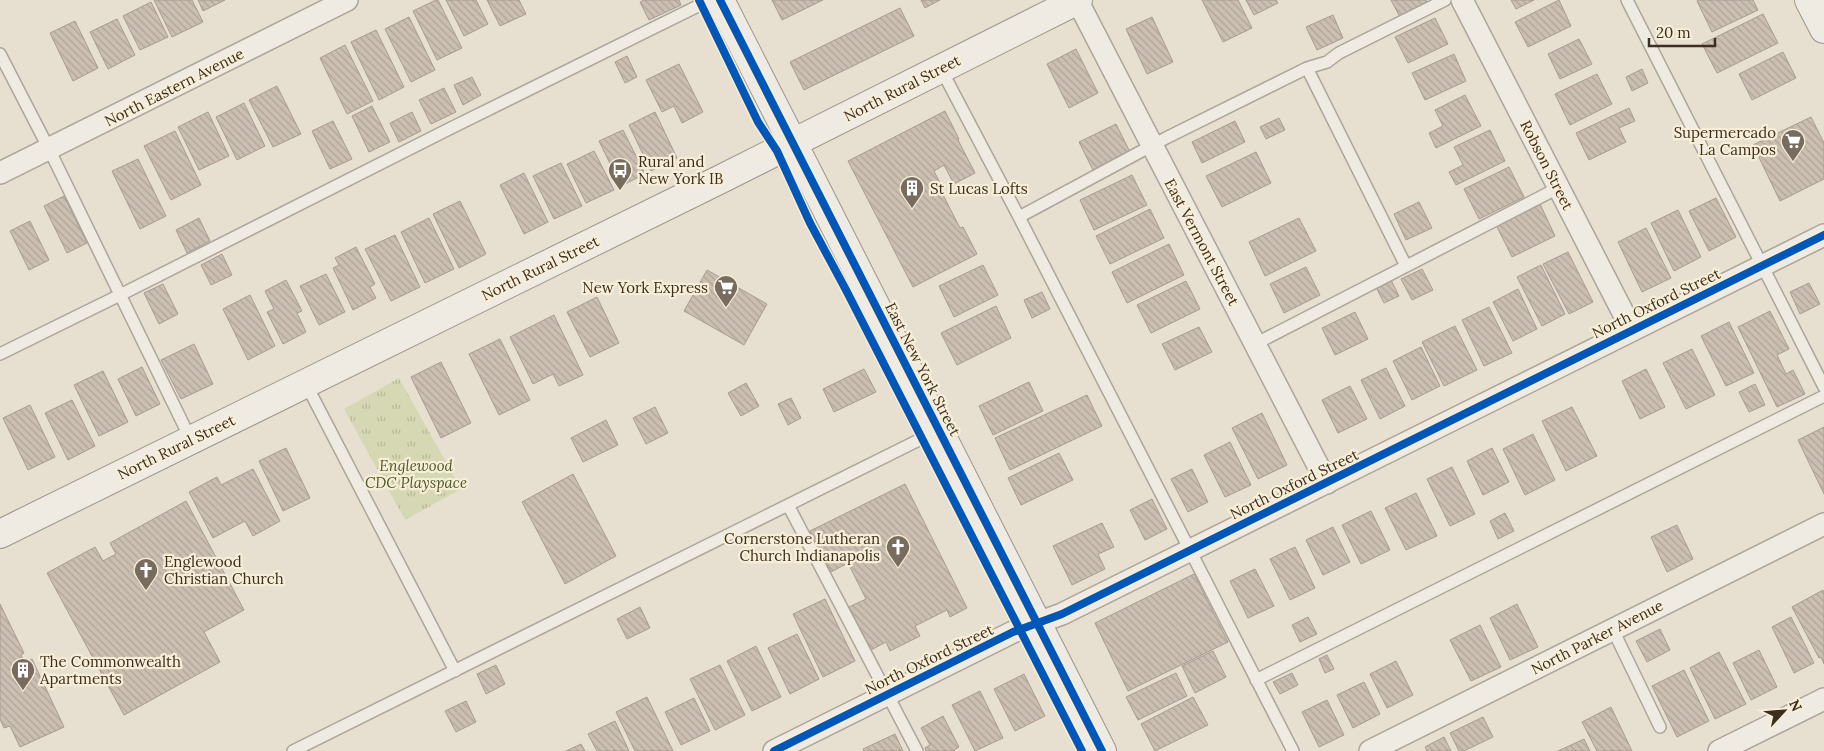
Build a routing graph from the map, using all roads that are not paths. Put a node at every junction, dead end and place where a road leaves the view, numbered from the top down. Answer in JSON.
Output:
{"nodes":[{"id":1,"x":347,"y":0,"type":"edge"},
{"id":2,"x":710,"y":0,"type":"edge"},
{"id":3,"x":720,"y":0,"type":"edge"},
{"id":4,"x":1078,"y":0,"type":"edge"},
{"id":5,"x":1445,"y":0,"type":"edge"},
{"id":6,"x":1462,"y":0,"type":"edge"},
{"id":7,"x":1627,"y":0,"type":"edge"},
{"id":8,"x":1809,"y":0,"type":"edge"},
{"id":9,"x":1824,"y":29,"type":"edge"},
{"id":10,"x":0,"y":54,"type":"edge"},
{"id":11,"x":1307,"y":68,"type":"junction"},
{"id":12,"x":941,"y":69,"type":"junction"},
{"id":13,"x":793,"y":143,"type":"junction"},
{"id":14,"x":1151,"y":146,"type":"junction"},
{"id":15,"x":49,"y":149,"type":"junction"},
{"id":16,"x":0,"y":173,"type":"edge"},
{"id":17,"x":1558,"y":188,"type":"junction"},
{"id":18,"x":1019,"y":217,"type":"junction"},
{"id":19,"x":1824,"y":235,"type":"edge"},
{"id":20,"x":1762,"y":265,"type":"junction"},
{"id":21,"x":1406,"y":266,"type":"junction"},
{"id":22,"x":120,"y":295,"type":"junction"},
{"id":23,"x":1632,"y":330,"type":"junction"},
{"id":24,"x":1255,"y":344,"type":"junction"},
{"id":25,"x":0,"y":354,"type":"edge"},
{"id":26,"x":306,"y":384,"type":"junction"},
{"id":27,"x":1824,"y":387,"type":"edge"},
{"id":28,"x":1824,"y":396,"type":"edge"},
{"id":29,"x":939,"y":430,"type":"junction"},
{"id":30,"x":191,"y":440,"type":"junction"},
{"id":31,"x":1327,"y":483,"type":"junction"},
{"id":32,"x":788,"y":505,"type":"junction"},
{"id":33,"x":1824,"y":524,"type":"edge"},
{"id":34,"x":0,"y":534,"type":"edge"},
{"id":35,"x":1191,"y":550,"type":"junction"},
{"id":36,"x":1037,"y":624,"type":"junction"},
{"id":37,"x":1613,"y":630,"type":"junction"},
{"id":38,"x":455,"y":671,"type":"junction"},
{"id":39,"x":1256,"y":680,"type":"junction"},
{"id":40,"x":888,"y":694,"type":"junction"},
{"id":41,"x":1824,"y":699,"type":"edge"},
{"id":42,"x":1660,"y":727,"type":"dead end"},
{"id":43,"x":293,"y":751,"type":"edge"},
{"id":44,"x":774,"y":751,"type":"edge"},
{"id":45,"x":917,"y":751,"type":"edge"},
{"id":46,"x":1102,"y":751,"type":"edge"},
{"id":47,"x":1293,"y":751,"type":"edge"},
{"id":48,"x":1370,"y":751,"type":"edge"},
{"id":49,"x":1719,"y":751,"type":"edge"}],
"edges":[{"from":1,"to":15,"type":"street","name":"North Eastern Avenue"},
{"from":2,"to":22,"type":"lane"},
{"from":3,"to":13,"type":"main road","name":"East New York Street"},
{"from":4,"to":12,"type":"main road","name":"North Rural Street"},
{"from":4,"to":14,"type":"street","name":"East Vermont Street"},
{"from":5,"to":11,"type":"lane"},
{"from":6,"to":17,"type":"street","name":"Robson Street"},
{"from":7,"to":20,"type":"lane"},
{"from":8,"to":9,"type":"main road"},
{"from":10,"to":15,"type":"lane"},
{"from":11,"to":14,"type":"lane"},
{"from":11,"to":21,"type":"lane"},
{"from":12,"to":13,"type":"main road","name":"North Rural Street"},
{"from":12,"to":18,"type":"lane"},
{"from":13,"to":26,"type":"main road","name":"North Rural Street"},
{"from":13,"to":29,"type":"main road","name":"East New York Street"},
{"from":14,"to":18,"type":"lane"},
{"from":14,"to":24,"type":"street","name":"East Vermont Street"},
{"from":15,"to":16,"type":"street","name":"North Eastern Avenue"},
{"from":15,"to":22,"type":"lane"},
{"from":17,"to":21,"type":"lane"},
{"from":17,"to":23,"type":"street","name":"Robson Street"},
{"from":18,"to":35,"type":"lane"},
{"from":19,"to":20,"type":"street","name":"North Oxford Street"},
{"from":20,"to":23,"type":"street","name":"North Oxford Street"},
{"from":20,"to":27,"type":"lane"},
{"from":21,"to":24,"type":"lane"},
{"from":22,"to":25,"type":"lane"},
{"from":22,"to":30,"type":"lane"},
{"from":23,"to":31,"type":"street","name":"North Oxford Street"},
{"from":24,"to":31,"type":"street","name":"East Vermont Street"},
{"from":26,"to":30,"type":"main road","name":"North Rural Street"},
{"from":26,"to":38,"type":"lane"},
{"from":28,"to":39,"type":"lane"},
{"from":29,"to":32,"type":"lane"},
{"from":29,"to":36,"type":"main road","name":"East New York Street"},
{"from":30,"to":34,"type":"main road","name":"North Rural Street"},
{"from":31,"to":35,"type":"street","name":"North Oxford Street"},
{"from":32,"to":38,"type":"lane"},
{"from":32,"to":40,"type":"lane"},
{"from":33,"to":37,"type":"street","name":"North Parker Avenue"},
{"from":35,"to":36,"type":"street","name":"North Oxford Street"},
{"from":35,"to":39,"type":"lane"},
{"from":36,"to":40,"type":"street","name":"North Oxford Street"},
{"from":36,"to":46,"type":"main road","name":"East New York Street"},
{"from":37,"to":42,"type":"lane"},
{"from":37,"to":48,"type":"street","name":"North Parker Avenue"},
{"from":38,"to":43,"type":"lane"},
{"from":39,"to":47,"type":"lane"},
{"from":40,"to":44,"type":"street","name":"North Oxford Street"},
{"from":40,"to":45,"type":"lane"},
{"from":41,"to":49,"type":"street"}]}
